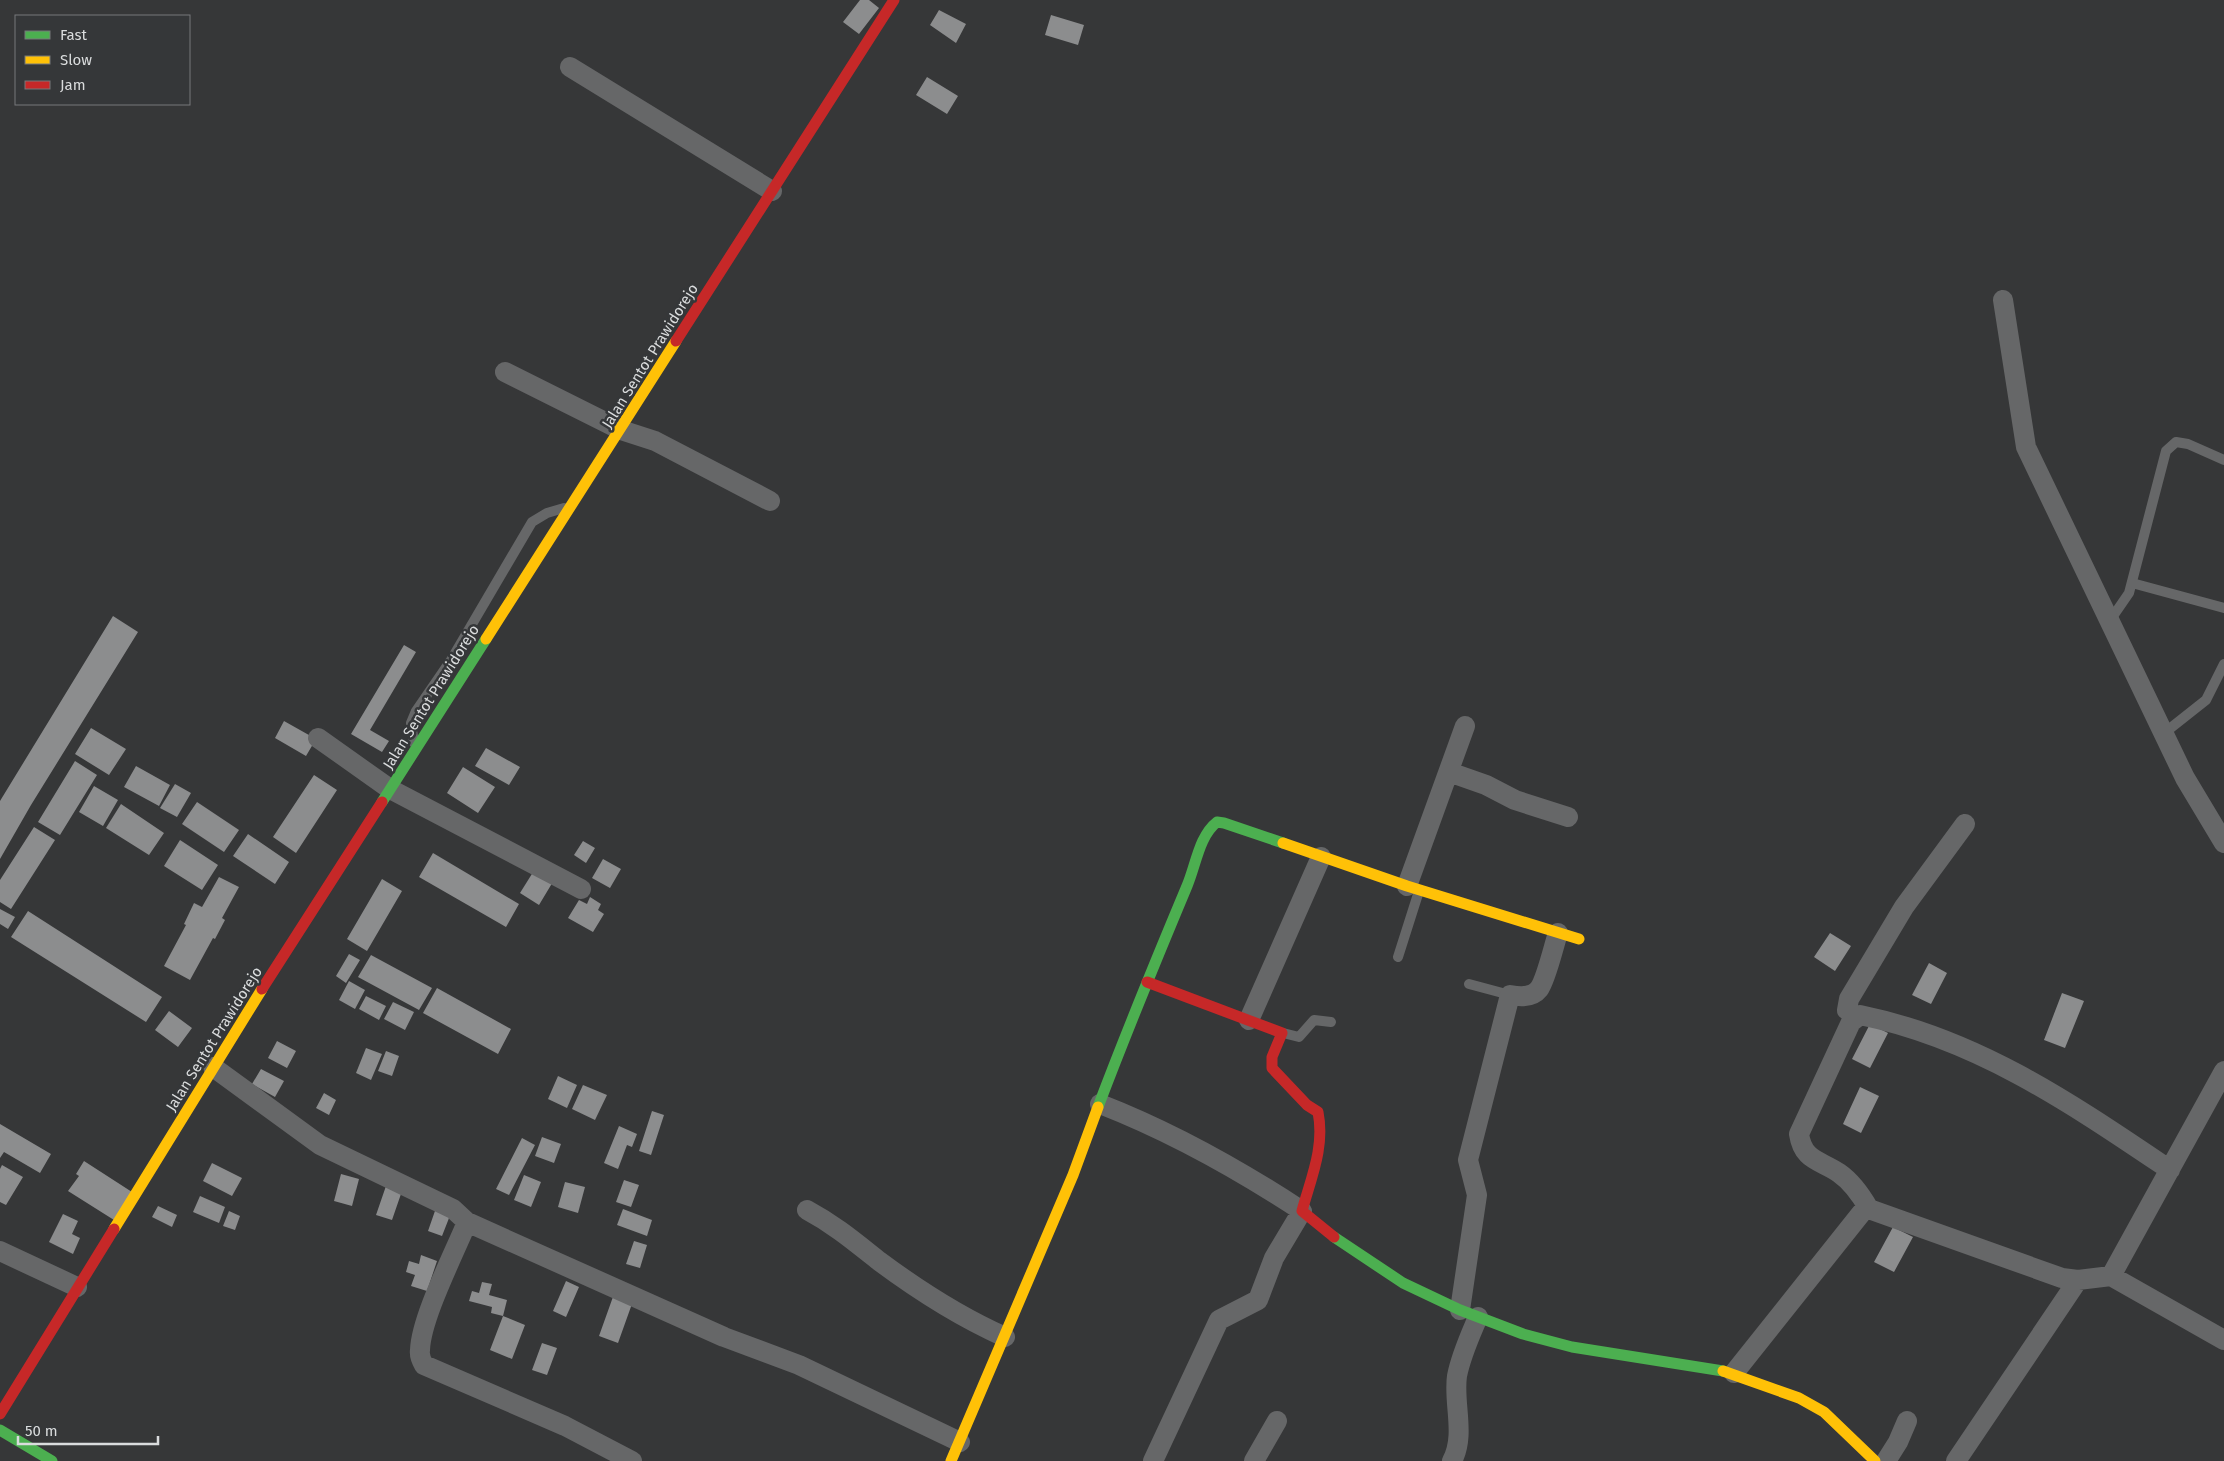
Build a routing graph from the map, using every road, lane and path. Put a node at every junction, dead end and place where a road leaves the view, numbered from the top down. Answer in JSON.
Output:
{"nodes":[{"id":1,"x":894,"y":0,"type":"edge"},
{"id":2,"x":570,"y":67,"type":"dead end"},
{"id":3,"x":772,"y":191,"type":"junction"},
{"id":4,"x":2003,"y":300,"type":"dead end"},
{"id":5,"x":505,"y":372,"type":"dead end"},
{"id":6,"x":621,"y":430,"type":"junction"},
{"id":7,"x":2224,"y":460,"type":"edge"},
{"id":8,"x":770,"y":501,"type":"dead end"},
{"id":9,"x":570,"y":507,"type":"junction"},
{"id":10,"x":2132,"y":583,"type":"junction"},
{"id":11,"x":2224,"y":608,"type":"edge"},
{"id":12,"x":2108,"y":622,"type":"junction"},
{"id":13,"x":2224,"y":664,"type":"edge"},
{"id":14,"x":1465,"y":726,"type":"dead end"},
{"id":15,"x":2163,"y":734,"type":"junction"},
{"id":16,"x":318,"y":738,"type":"dead end"},
{"id":17,"x":415,"y":750,"type":"junction"},
{"id":18,"x":1448,"y":772,"type":"junction"},
{"id":19,"x":390,"y":789,"type":"junction"},
{"id":20,"x":1568,"y":817,"type":"dead end"},
{"id":21,"x":1965,"y":824,"type":"dead end"},
{"id":22,"x":2224,"y":843,"type":"edge"},
{"id":23,"x":1321,"y":856,"type":"junction"},
{"id":24,"x":1413,"y":888,"type":"junction"},
{"id":25,"x":580,"y":889,"type":"dead end"},
{"id":26,"x":1558,"y":932,"type":"junction"},
{"id":27,"x":1580,"y":939,"type":"dead end"},
{"id":28,"x":1398,"y":957,"type":"dead end"},
{"id":29,"x":1147,"y":982,"type":"junction"},
{"id":30,"x":1469,"y":984,"type":"dead end"},
{"id":31,"x":1510,"y":995,"type":"junction"},
{"id":32,"x":1856,"y":1016,"type":"junction"},
{"id":33,"x":1249,"y":1020,"type":"junction"},
{"id":34,"x":1331,"y":1022,"type":"dead end"},
{"id":35,"x":1282,"y":1033,"type":"junction"},
{"id":36,"x":213,"y":1067,"type":"junction"},
{"id":37,"x":2224,"y":1071,"type":"edge"},
{"id":38,"x":1100,"y":1104,"type":"junction"},
{"id":39,"x":2170,"y":1170,"type":"junction"},
{"id":40,"x":1869,"y":1209,"type":"junction"},
{"id":41,"x":807,"y":1210,"type":"dead end"},
{"id":42,"x":1302,"y":1211,"type":"junction"},
{"id":43,"x":467,"y":1222,"type":"junction"},
{"id":44,"x":0,"y":1252,"type":"edge"},
{"id":45,"x":2111,"y":1276,"type":"junction"},
{"id":46,"x":2078,"y":1280,"type":"junction"},
{"id":47,"x":77,"y":1287,"type":"junction"},
{"id":48,"x":1469,"y":1313,"type":"junction"},
{"id":49,"x":1005,"y":1337,"type":"junction"},
{"id":50,"x":2224,"y":1340,"type":"edge"},
{"id":51,"x":1734,"y":1373,"type":"junction"},
{"id":52,"x":0,"y":1414,"type":"edge"},
{"id":53,"x":1277,"y":1421,"type":"dead end"},
{"id":54,"x":1907,"y":1421,"type":"dead end"},
{"id":55,"x":0,"y":1430,"type":"edge"},
{"id":56,"x":958,"y":1455,"type":"edge"},
{"id":57,"x":52,"y":1461,"type":"edge"},
{"id":58,"x":632,"y":1461,"type":"edge"},
{"id":59,"x":1153,"y":1461,"type":"edge"},
{"id":60,"x":1254,"y":1461,"type":"edge"},
{"id":61,"x":1452,"y":1461,"type":"edge"},
{"id":62,"x":1875,"y":1461,"type":"edge"},
{"id":63,"x":1886,"y":1461,"type":"edge"},
{"id":64,"x":1956,"y":1461,"type":"edge"}],
"edges":[{"from":1,"to":3,"type":"street","name":"Jalan Sentot Prawidorejo"},
{"from":2,"to":3,"type":"street"},
{"from":3,"to":6,"type":"street","name":"Jalan Sentot Prawidorejo"},
{"from":4,"to":12,"type":"street"},
{"from":5,"to":6,"type":"street"},
{"from":6,"to":8,"type":"street"},
{"from":6,"to":9,"type":"street","name":"Jalan Sentot Prawidorejo"},
{"from":7,"to":10,"type":"lane"},
{"from":9,"to":17,"type":"street","name":"Jalan Sentot Prawidorejo"},
{"from":9,"to":17,"type":"lane"},
{"from":10,"to":11,"type":"lane"},
{"from":10,"to":12,"type":"lane"},
{"from":12,"to":15,"type":"street"},
{"from":13,"to":15,"type":"lane"},
{"from":14,"to":18,"type":"street"},
{"from":15,"to":22,"type":"street"},
{"from":16,"to":19,"type":"street"},
{"from":17,"to":19,"type":"street","name":"Jalan Sentot Prawidorejo"},
{"from":18,"to":20,"type":"street"},
{"from":18,"to":24,"type":"street"},
{"from":19,"to":25,"type":"street"},
{"from":19,"to":36,"type":"street","name":"Jalan Sentot Prawidorejo"},
{"from":21,"to":32,"type":"street"},
{"from":23,"to":24,"type":"street"},
{"from":23,"to":29,"type":"street"},
{"from":23,"to":33,"type":"street"},
{"from":24,"to":26,"type":"street"},
{"from":24,"to":28,"type":"lane"},
{"from":26,"to":27,"type":"street"},
{"from":26,"to":31,"type":"street"},
{"from":29,"to":33,"type":"street"},
{"from":29,"to":38,"type":"street"},
{"from":30,"to":31,"type":"lane"},
{"from":31,"to":48,"type":"street"},
{"from":32,"to":39,"type":"street"},
{"from":32,"to":40,"type":"street"},
{"from":33,"to":35,"type":"street"},
{"from":34,"to":35,"type":"lane"},
{"from":35,"to":42,"type":"street"},
{"from":36,"to":43,"type":"street"},
{"from":36,"to":47,"type":"street","name":"Jalan Sentot Prawidorejo"},
{"from":37,"to":39,"type":"street"},
{"from":38,"to":42,"type":"street"},
{"from":38,"to":49,"type":"street"},
{"from":39,"to":45,"type":"street"},
{"from":40,"to":46,"type":"street"},
{"from":40,"to":51,"type":"street"},
{"from":41,"to":49,"type":"street"},
{"from":42,"to":48,"type":"street"},
{"from":42,"to":59,"type":"street"},
{"from":43,"to":56,"type":"street"},
{"from":43,"to":58,"type":"street"},
{"from":44,"to":47,"type":"street"},
{"from":45,"to":46,"type":"street"},
{"from":45,"to":50,"type":"street"},
{"from":46,"to":64,"type":"street"},
{"from":47,"to":52,"type":"street","name":"Jalan Sentot Prawidorejo"},
{"from":48,"to":51,"type":"street"},
{"from":48,"to":61,"type":"street"},
{"from":49,"to":56,"type":"street"},
{"from":51,"to":62,"type":"street"},
{"from":53,"to":60,"type":"street"},
{"from":54,"to":63,"type":"street"},
{"from":55,"to":57,"type":"street"}]}
